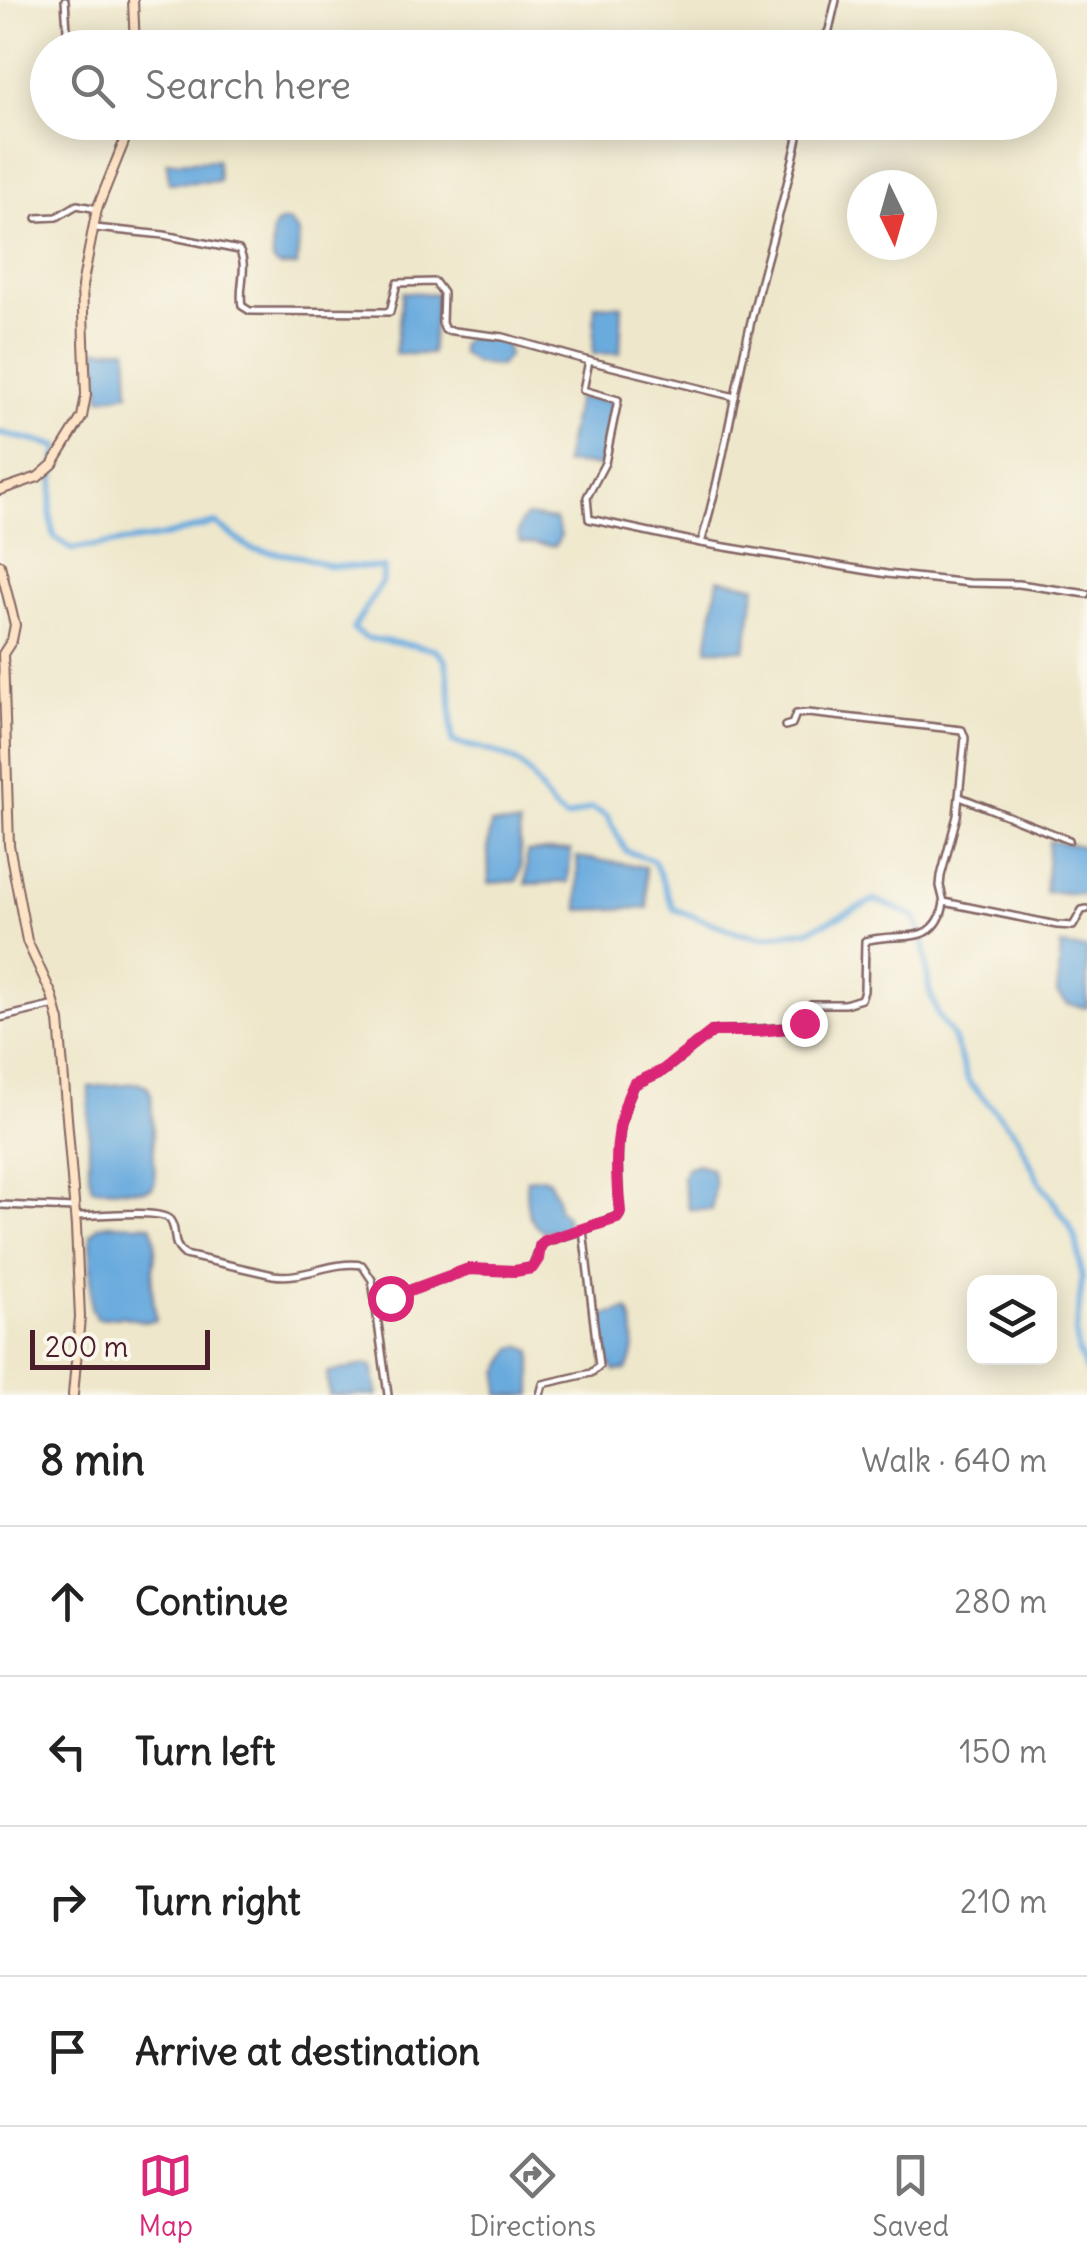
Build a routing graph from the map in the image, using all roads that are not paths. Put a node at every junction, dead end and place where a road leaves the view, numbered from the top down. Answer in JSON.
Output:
{"nodes":[{"id":1,"x":65,"y":0,"type":"edge"},
{"id":2,"x":133,"y":0,"type":"edge"},
{"id":3,"x":836,"y":0,"type":"edge"},
{"id":4,"x":67,"y":30,"type":"edge"},
{"id":5,"x":134,"y":30,"type":"edge"},
{"id":6,"x":828,"y":30,"type":"edge"},
{"id":7,"x":125,"y":140,"type":"edge"},
{"id":8,"x":796,"y":140,"type":"edge"},
{"id":9,"x":97,"y":209,"type":"junction"},
{"id":10,"x":37,"y":218,"type":"dead end"},
{"id":11,"x":94,"y":228,"type":"junction"},
{"id":12,"x":588,"y":361,"type":"junction"},
{"id":13,"x":735,"y":397,"type":"junction"},
{"id":14,"x":0,"y":490,"type":"edge"},
{"id":15,"x":701,"y":542,"type":"junction"},
{"id":16,"x":0,"y":565,"type":"edge"},
{"id":17,"x":1087,"y":594,"type":"edge"},
{"id":18,"x":4,"y":715,"type":"edge"},
{"id":19,"x":784,"y":726,"type":"dead end"},
{"id":20,"x":4,"y":794,"type":"edge"},
{"id":21,"x":960,"y":797,"type":"junction"},
{"id":22,"x":1069,"y":840,"type":"dead end"},
{"id":23,"x":944,"y":902,"type":"junction"},
{"id":24,"x":1087,"y":910,"type":"edge"},
{"id":25,"x":55,"y":1004,"type":"junction"},
{"id":26,"x":0,"y":1018,"type":"edge"},
{"id":27,"x":0,"y":1205,"type":"edge"},
{"id":28,"x":75,"y":1212,"type":"junction"},
{"id":29,"x":583,"y":1230,"type":"junction"},
{"id":30,"x":377,"y":1302,"type":"junction"},
{"id":31,"x":73,"y":1395,"type":"edge"},
{"id":32,"x":388,"y":1395,"type":"edge"},
{"id":33,"x":540,"y":1395,"type":"edge"}],
"edges":[{"from":1,"to":4,"type":"street"},
{"from":2,"to":5,"type":"street"},
{"from":3,"to":6,"type":"street"},
{"from":7,"to":9,"type":"street"},
{"from":8,"to":13,"type":"street"},
{"from":9,"to":10,"type":"street"},
{"from":9,"to":11,"type":"street"},
{"from":11,"to":12,"type":"street"},
{"from":11,"to":14,"type":"street"},
{"from":12,"to":13,"type":"street"},
{"from":12,"to":15,"type":"street"},
{"from":13,"to":15,"type":"street"},
{"from":15,"to":17,"type":"street"},
{"from":16,"to":18,"type":"street"},
{"from":18,"to":20,"type":"street"},
{"from":19,"to":21,"type":"street"},
{"from":20,"to":25,"type":"street"},
{"from":21,"to":22,"type":"street"},
{"from":21,"to":23,"type":"street"},
{"from":23,"to":24,"type":"street"},
{"from":23,"to":29,"type":"street"},
{"from":25,"to":26,"type":"street"},
{"from":25,"to":28,"type":"street"},
{"from":27,"to":28,"type":"street"},
{"from":28,"to":30,"type":"street"},
{"from":28,"to":31,"type":"street"},
{"from":29,"to":30,"type":"street"},
{"from":29,"to":33,"type":"street"},
{"from":30,"to":32,"type":"street"}]}
